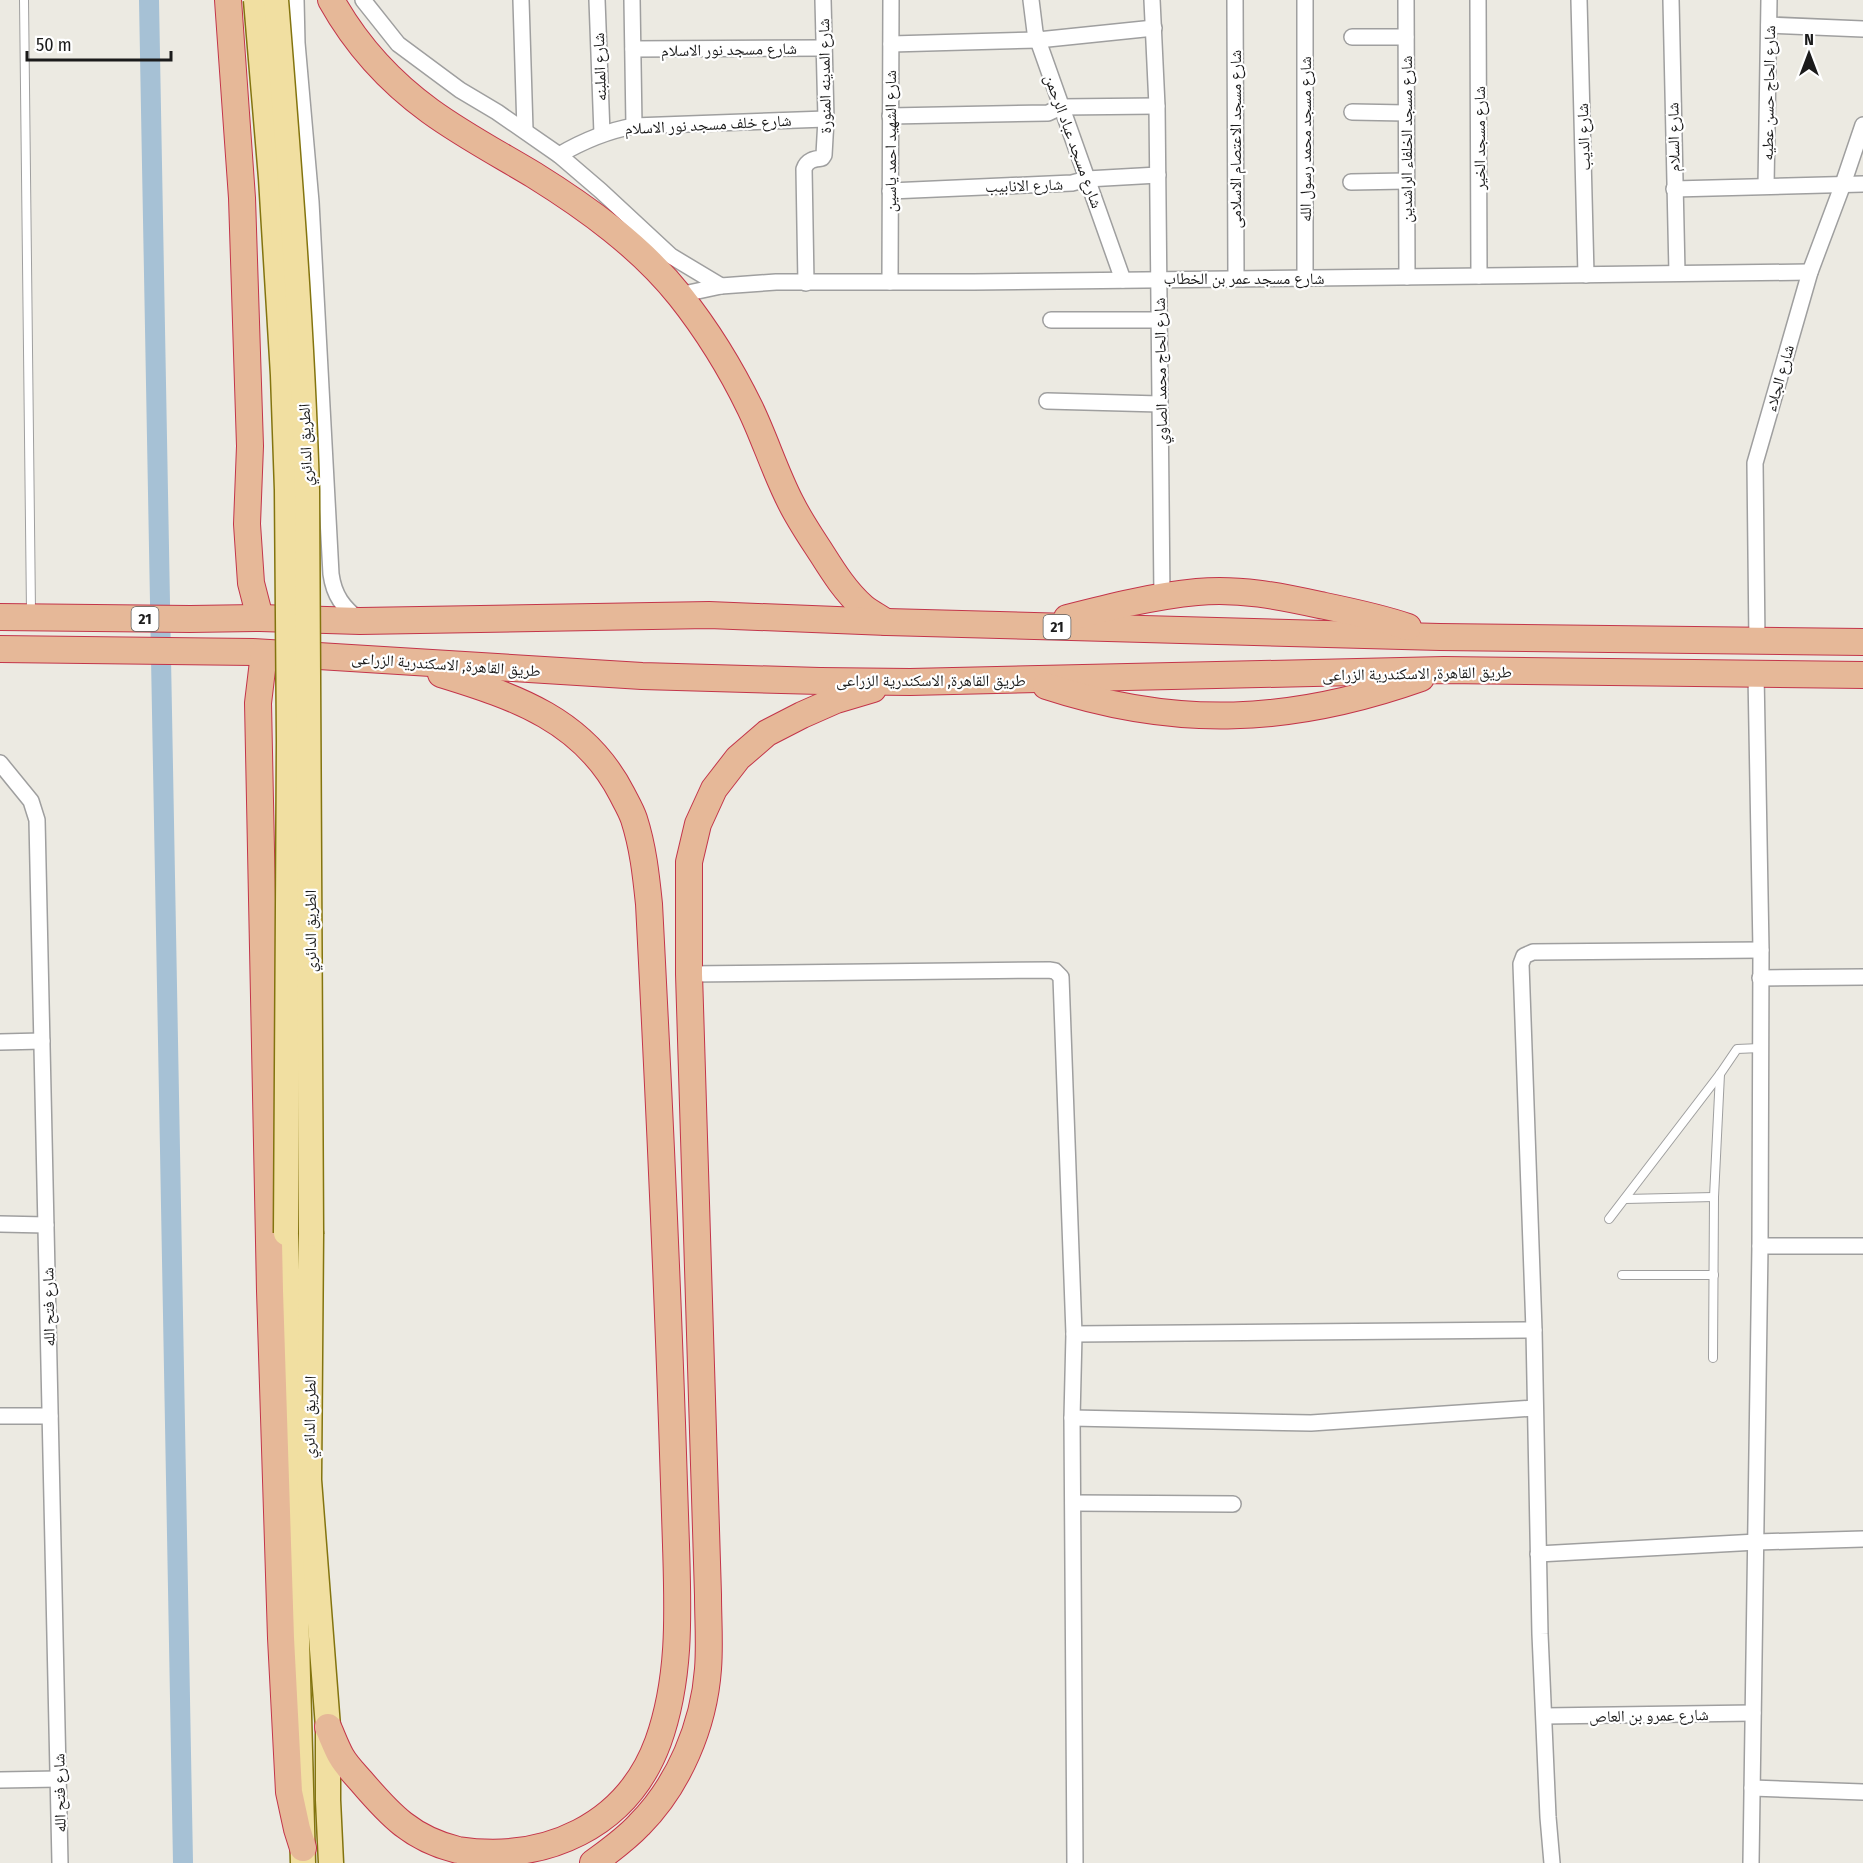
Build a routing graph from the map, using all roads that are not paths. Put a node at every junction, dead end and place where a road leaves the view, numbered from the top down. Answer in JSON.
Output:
{"nodes":[{"id":1,"x":24,"y":0,"type":"edge"},
{"id":2,"x":228,"y":0,"type":"edge"},
{"id":3,"x":256,"y":0,"type":"edge"},
{"id":4,"x":276,"y":0,"type":"edge"},
{"id":5,"x":296,"y":0,"type":"edge"},
{"id":6,"x":331,"y":0,"type":"edge"},
{"id":7,"x":363,"y":0,"type":"edge"},
{"id":8,"x":521,"y":0,"type":"edge"},
{"id":9,"x":597,"y":0,"type":"edge"},
{"id":10,"x":632,"y":0,"type":"edge"},
{"id":11,"x":823,"y":0,"type":"edge"},
{"id":12,"x":891,"y":0,"type":"edge"},
{"id":13,"x":1031,"y":0,"type":"edge"},
{"id":14,"x":1152,"y":0,"type":"edge"},
{"id":15,"x":1235,"y":0,"type":"edge"},
{"id":16,"x":1305,"y":0,"type":"edge"},
{"id":17,"x":1406,"y":0,"type":"edge"},
{"id":18,"x":1478,"y":0,"type":"edge"},
{"id":19,"x":1579,"y":0,"type":"edge"},
{"id":20,"x":1671,"y":0,"type":"edge"},
{"id":21,"x":1769,"y":0,"type":"edge"},
{"id":22,"x":1768,"y":25,"type":"junction"},
{"id":23,"x":1154,"y":28,"type":"junction"},
{"id":24,"x":1863,"y":29,"type":"edge"},
{"id":25,"x":1352,"y":37,"type":"dead end"},
{"id":26,"x":1406,"y":37,"type":"junction"},
{"id":27,"x":1038,"y":40,"type":"junction"},
{"id":28,"x":891,"y":44,"type":"junction"},
{"id":29,"x":824,"y":48,"type":"junction"},
{"id":30,"x":633,"y":50,"type":"junction"},
{"id":31,"x":1157,"y":105,"type":"junction"},
{"id":32,"x":1061,"y":107,"type":"junction"},
{"id":33,"x":1352,"y":112,"type":"dead end"},
{"id":34,"x":1406,"y":112,"type":"junction"},
{"id":35,"x":890,"y":116,"type":"junction"},
{"id":36,"x":826,"y":119,"type":"junction"},
{"id":37,"x":1863,"y":125,"type":"edge"},
{"id":38,"x":634,"y":126,"type":"junction"},
{"id":39,"x":525,"y":130,"type":"junction"},
{"id":40,"x":602,"y":134,"type":"junction"},
{"id":41,"x":559,"y":155,"type":"junction"},
{"id":42,"x":1158,"y":175,"type":"junction"},
{"id":43,"x":1087,"y":179,"type":"junction"},
{"id":44,"x":1406,"y":181,"type":"junction"},
{"id":45,"x":1351,"y":182,"type":"dead end"},
{"id":46,"x":1843,"y":184,"type":"junction"},
{"id":47,"x":1863,"y":184,"type":"edge"},
{"id":48,"x":1766,"y":186,"type":"junction"},
{"id":49,"x":1674,"y":189,"type":"junction"},
{"id":50,"x":890,"y":191,"type":"junction"},
{"id":51,"x":1810,"y":272,"type":"junction"},
{"id":52,"x":1677,"y":273,"type":"junction"},
{"id":53,"x":1587,"y":275,"type":"junction"},
{"id":54,"x":1479,"y":276,"type":"junction"},
{"id":55,"x":1407,"y":277,"type":"junction"},
{"id":56,"x":1158,"y":278,"type":"junction"},
{"id":57,"x":1236,"y":278,"type":"junction"},
{"id":58,"x":1305,"y":278,"type":"junction"},
{"id":59,"x":1123,"y":280,"type":"junction"},
{"id":60,"x":890,"y":282,"type":"junction"},
{"id":61,"x":806,"y":283,"type":"junction"},
{"id":62,"x":721,"y":286,"type":"junction"},
{"id":63,"x":679,"y":295,"type":"junction"},
{"id":64,"x":1051,"y":321,"type":"dead end"},
{"id":65,"x":1159,"y":321,"type":"junction"},
{"id":66,"x":1047,"y":401,"type":"dead end"},
{"id":67,"x":1160,"y":404,"type":"junction"},
{"id":68,"x":1162,"y":597,"type":"junction"},
{"id":69,"x":0,"y":617,"type":"edge"},
{"id":70,"x":35,"y":617,"type":"junction"},
{"id":71,"x":256,"y":618,"type":"junction"},
{"id":72,"x":360,"y":621,"type":"junction"},
{"id":73,"x":886,"y":622,"type":"junction"},
{"id":74,"x":1031,"y":626,"type":"junction"},
{"id":75,"x":1440,"y":637,"type":"junction"},
{"id":76,"x":1757,"y":642,"type":"junction"},
{"id":77,"x":1863,"y":642,"type":"edge"},
{"id":78,"x":0,"y":649,"type":"edge"},
{"id":79,"x":258,"y":653,"type":"junction"},
{"id":80,"x":392,"y":660,"type":"junction"},
{"id":81,"x":1444,"y":670,"type":"junction"},
{"id":82,"x":1756,"y":674,"type":"junction"},
{"id":83,"x":1863,"y":675,"type":"edge"},
{"id":84,"x":1025,"y":679,"type":"junction"},
{"id":85,"x":909,"y":682,"type":"junction"},
{"id":86,"x":0,"y":763,"type":"edge"},
{"id":87,"x":1761,"y":950,"type":"junction"},
{"id":88,"x":689,"y":974,"type":"junction"},
{"id":89,"x":1863,"y":977,"type":"edge"},
{"id":90,"x":1760,"y":978,"type":"junction"},
{"id":91,"x":42,"y":1041,"type":"junction"},
{"id":92,"x":0,"y":1042,"type":"edge"},
{"id":93,"x":1760,"y":1048,"type":"junction"},
{"id":94,"x":1720,"y":1074,"type":"junction"},
{"id":95,"x":696,"y":1174,"type":"junction"},
{"id":96,"x":663,"y":1175,"type":"junction"},
{"id":97,"x":1714,"y":1197,"type":"junction"},
{"id":98,"x":1625,"y":1199,"type":"junction"},
{"id":99,"x":1609,"y":1219,"type":"dead end"},
{"id":100,"x":0,"y":1224,"type":"edge"},
{"id":101,"x":46,"y":1225,"type":"junction"},
{"id":102,"x":1760,"y":1246,"type":"junction"},
{"id":103,"x":1863,"y":1246,"type":"edge"},
{"id":104,"x":1622,"y":1275,"type":"dead end"},
{"id":105,"x":1713,"y":1275,"type":"junction"},
{"id":106,"x":1534,"y":1330,"type":"junction"},
{"id":107,"x":1074,"y":1334,"type":"junction"},
{"id":108,"x":1713,"y":1358,"type":"dead end"},
{"id":109,"x":1535,"y":1408,"type":"junction"},
{"id":110,"x":0,"y":1416,"type":"edge"},
{"id":111,"x":51,"y":1416,"type":"junction"},
{"id":112,"x":1072,"y":1418,"type":"junction"},
{"id":113,"x":1073,"y":1503,"type":"junction"},
{"id":114,"x":1233,"y":1504,"type":"dead end"},
{"id":115,"x":1863,"y":1539,"type":"edge"},
{"id":116,"x":1757,"y":1542,"type":"junction"},
{"id":117,"x":1538,"y":1554,"type":"junction"},
{"id":118,"x":1753,"y":1713,"type":"junction"},
{"id":119,"x":1545,"y":1716,"type":"junction"},
{"id":120,"x":328,"y":1726,"type":"junction"},
{"id":121,"x":59,"y":1779,"type":"junction"},
{"id":122,"x":0,"y":1780,"type":"edge"},
{"id":123,"x":1752,"y":1788,"type":"junction"},
{"id":124,"x":1863,"y":1792,"type":"edge"},
{"id":125,"x":303,"y":1855,"type":"edge"},
{"id":126,"x":476,"y":1858,"type":"edge"},
{"id":127,"x":60,"y":1863,"type":"edge"},
{"id":128,"x":331,"y":1863,"type":"edge"},
{"id":129,"x":593,"y":1863,"type":"edge"},
{"id":130,"x":1075,"y":1863,"type":"edge"},
{"id":131,"x":1552,"y":1863,"type":"edge"},
{"id":132,"x":1751,"y":1863,"type":"edge"}],
"edges":[{"from":1,"to":70,"type":"lane"},
{"from":2,"to":71,"type":"highway"},
{"from":3,"to":125,"type":"main road","name":"الطريق الدائري","bridge":true},
{"from":4,"to":120,"type":"main road","name":"الطريق الدائري","bridge":true},
{"from":5,"to":72,"type":"street"},
{"from":6,"to":63,"type":"highway"},
{"from":7,"to":39,"type":"street"},
{"from":8,"to":39,"type":"street"},
{"from":9,"to":40,"type":"street","name":"شارع الملبنه"},
{"from":10,"to":30,"type":"street"},
{"from":11,"to":29,"type":"street","name":"شارع المدينه المنورة"},
{"from":12,"to":28,"type":"street","name":"شارع الشهيد احمد ياسين"},
{"from":13,"to":27,"type":"street","name":"شارع مسجد عباد الرحمن"},
{"from":14,"to":23,"type":"street","name":"شارع الحاج محمد الصاوي"},
{"from":15,"to":57,"type":"street","name":"شارع مسجد الاعتصام الاسلامى"},
{"from":16,"to":58,"type":"street","name":"شارع مسجد محمد رسول الله"},
{"from":17,"to":26,"type":"street","name":"شارع مسجد الخلفاء الراشدين"},
{"from":18,"to":54,"type":"street","name":"شارع مسجد الخير"},
{"from":19,"to":53,"type":"street","name":"شارع الديب"},
{"from":20,"to":49,"type":"street","name":"شارع السلام"},
{"from":21,"to":22,"type":"street","name":"شارع الحاج حسن عطيه"},
{"from":22,"to":24,"type":"street"},
{"from":22,"to":48,"type":"street","name":"شارع الحاج حسن عطيه"},
{"from":23,"to":27,"type":"street"},
{"from":23,"to":31,"type":"street","name":"شارع الحاج محمد الصاوي"},
{"from":25,"to":26,"type":"street"},
{"from":26,"to":34,"type":"street","name":"شارع مسجد الخلفاء الراشدين"},
{"from":27,"to":28,"type":"street"},
{"from":27,"to":32,"type":"street","name":"شارع مسجد عباد الرحمن"},
{"from":28,"to":35,"type":"street","name":"شارع الشهيد احمد ياسين"},
{"from":29,"to":30,"type":"street","name":"شارع مسجد نور الاسلام"},
{"from":29,"to":36,"type":"street","name":"شارع المدينه المنورة"},
{"from":30,"to":38,"type":"street"},
{"from":31,"to":32,"type":"street"},
{"from":31,"to":42,"type":"street","name":"شارع الحاج محمد الصاوي"},
{"from":32,"to":35,"type":"street"},
{"from":32,"to":43,"type":"street","name":"شارع مسجد عباد الرحمن"},
{"from":33,"to":34,"type":"street"},
{"from":34,"to":44,"type":"street","name":"شارع مسجد الخلفاء الراشدين"},
{"from":35,"to":50,"type":"street","name":"شارع الشهيد احمد ياسين"},
{"from":36,"to":38,"type":"street","name":"شارع خلف مسجد نور الاسلام"},
{"from":36,"to":61,"type":"street","name":"شارع المدينه المنورة"},
{"from":37,"to":46,"type":"street","name":"شارع الجلاء"},
{"from":38,"to":40,"type":"street","name":"شارع خلف مسجد نور الاسلام"},
{"from":39,"to":41,"type":"street"},
{"from":40,"to":41,"type":"street","name":"شارع خلف مسجد نور الاسلام"},
{"from":41,"to":62,"type":"street"},
{"from":42,"to":43,"type":"street","name":"شارع الانابيب"},
{"from":42,"to":56,"type":"street","name":"شارع الحاج محمد الصاوي"},
{"from":43,"to":50,"type":"street","name":"شارع الانابيب"},
{"from":43,"to":59,"type":"street","name":"شارع مسجد عباد الرحمن"},
{"from":44,"to":45,"type":"street"},
{"from":44,"to":55,"type":"street","name":"شارع مسجد الخلفاء الراشدين"},
{"from":46,"to":47,"type":"street"},
{"from":46,"to":48,"type":"street"},
{"from":46,"to":51,"type":"street","name":"شارع الجلاء"},
{"from":48,"to":49,"type":"street"},
{"from":49,"to":52,"type":"street","name":"شارع السلام"},
{"from":50,"to":60,"type":"street","name":"شارع الشهيد احمد ياسين"},
{"from":51,"to":52,"type":"street","name":"شارع مسجد عمر بن الخطاب"},
{"from":51,"to":76,"type":"street","name":"شارع الجلاء"},
{"from":52,"to":53,"type":"street","name":"شارع مسجد عمر بن الخطاب"},
{"from":53,"to":54,"type":"street","name":"شارع مسجد عمر بن الخطاب"},
{"from":54,"to":55,"type":"street","name":"شارع مسجد عمر بن الخطاب"},
{"from":55,"to":58,"type":"street","name":"شارع مسجد عمر بن الخطاب"},
{"from":56,"to":57,"type":"street","name":"شارع مسجد عمر بن الخطاب"},
{"from":56,"to":59,"type":"street","name":"شارع مسجد عمر بن الخطاب"},
{"from":56,"to":65,"type":"street","name":"شارع الحاج محمد الصاوي"},
{"from":57,"to":58,"type":"street","name":"شارع مسجد عمر بن الخطاب"},
{"from":59,"to":60,"type":"street","name":"شارع مسجد عمر بن الخطاب"},
{"from":60,"to":61,"type":"street","name":"شارع مسجد عمر بن الخطاب"},
{"from":61,"to":62,"type":"street","name":"شارع مسجد عمر بن الخطاب"},
{"from":62,"to":63,"type":"street","name":"شارع مسجد عمر بن الخطاب"},
{"from":63,"to":73,"type":"highway"},
{"from":64,"to":65,"type":"street"},
{"from":65,"to":67,"type":"street","name":"شارع الحاج محمد الصاوي"},
{"from":66,"to":67,"type":"street"},
{"from":67,"to":68,"type":"street","name":"شارع الحاج محمد الصاوي"},
{"from":68,"to":74,"type":"highway"},
{"from":68,"to":75,"type":"highway"},
{"from":69,"to":70,"type":"highway","name":"طريق القاهرة, الاسكندرية الزراعى","number":"21"},
{"from":70,"to":71,"type":"highway","name":"طريق القاهرة, الاسكندرية الزراعى","number":"21"},
{"from":71,"to":72,"type":"highway","name":"طريق القاهرة, الاسكندرية الزراعى","number":"21"},
{"from":72,"to":73,"type":"highway","name":"طريق القاهرة, الاسكندرية الزراعى","number":"21"},
{"from":73,"to":74,"type":"highway","name":"طريق القاهرة, الاسكندرية الزراعى","number":"21"},
{"from":74,"to":75,"type":"highway","name":"طريق القاهرة, الاسكندرية الزراعى","number":"21"},
{"from":75,"to":76,"type":"highway","name":"طريق القاهرة, الاسكندرية الزراعى","number":"21"},
{"from":76,"to":77,"type":"highway","name":"طريق القاهرة, الاسكندرية الزراعى","number":"21"},
{"from":78,"to":79,"type":"highway","name":"طريق القاهرة, الاسكندرية الزراعى","number":"21"},
{"from":79,"to":80,"type":"highway","name":"طريق القاهرة, الاسكندرية الزراعى","number":"21"},
{"from":79,"to":125,"type":"highway"},
{"from":80,"to":85,"type":"highway","name":"طريق القاهرة, الاسكندرية الزراعى","number":"21"},
{"from":80,"to":96,"type":"highway"},
{"from":81,"to":82,"type":"highway","name":"طريق القاهرة, الاسكندرية الزراعى","number":"21"},
{"from":81,"to":84,"type":"highway","name":"طريق القاهرة, الاسكندرية الزراعى","number":"21"},
{"from":81,"to":84,"type":"highway"},
{"from":82,"to":83,"type":"highway","name":"طريق القاهرة, الاسكندرية الزراعى","number":"21"},
{"from":82,"to":87,"type":"street"},
{"from":84,"to":85,"type":"highway","name":"طريق القاهرة, الاسكندرية الزراعى","number":"21"},
{"from":85,"to":88,"type":"highway"},
{"from":86,"to":91,"type":"street","name":"شارع فتح الله"},
{"from":87,"to":90,"type":"street"},
{"from":87,"to":106,"type":"street"},
{"from":88,"to":95,"type":"highway"},
{"from":88,"to":107,"type":"street"},
{"from":89,"to":90,"type":"street"},
{"from":90,"to":93,"type":"street"},
{"from":91,"to":92,"type":"street"},
{"from":91,"to":101,"type":"street","name":"شارع فتح الله"},
{"from":93,"to":94,"type":"lane"},
{"from":93,"to":102,"type":"street"},
{"from":94,"to":97,"type":"lane"},
{"from":94,"to":98,"type":"lane"},
{"from":95,"to":96,"type":"highway"},
{"from":95,"to":129,"type":"highway"},
{"from":96,"to":126,"type":"highway"},
{"from":97,"to":98,"type":"lane"},
{"from":97,"to":105,"type":"lane"},
{"from":98,"to":99,"type":"lane"},
{"from":100,"to":101,"type":"street"},
{"from":101,"to":111,"type":"street","name":"شارع فتح الله"},
{"from":102,"to":103,"type":"street"},
{"from":102,"to":116,"type":"street"},
{"from":104,"to":105,"type":"lane"},
{"from":105,"to":108,"type":"lane"},
{"from":106,"to":107,"type":"street"},
{"from":106,"to":109,"type":"street"},
{"from":107,"to":112,"type":"street"},
{"from":109,"to":112,"type":"street"},
{"from":109,"to":117,"type":"street"},
{"from":110,"to":111,"type":"street"},
{"from":111,"to":121,"type":"street","name":"شارع فتح الله"},
{"from":112,"to":113,"type":"street"},
{"from":113,"to":114,"type":"street"},
{"from":113,"to":130,"type":"street"},
{"from":115,"to":116,"type":"street"},
{"from":116,"to":117,"type":"street"},
{"from":116,"to":118,"type":"street"},
{"from":117,"to":119,"type":"street"},
{"from":118,"to":119,"type":"street","name":"شارع عمرو بن العاص"},
{"from":118,"to":123,"type":"street"},
{"from":119,"to":131,"type":"street"},
{"from":120,"to":126,"type":"highway"},
{"from":120,"to":128,"type":"main road","name":"الطريق الدائري"},
{"from":121,"to":122,"type":"street"},
{"from":121,"to":127,"type":"street","name":"شارع فتح الله"},
{"from":123,"to":124,"type":"street"},
{"from":123,"to":132,"type":"street"}]}
